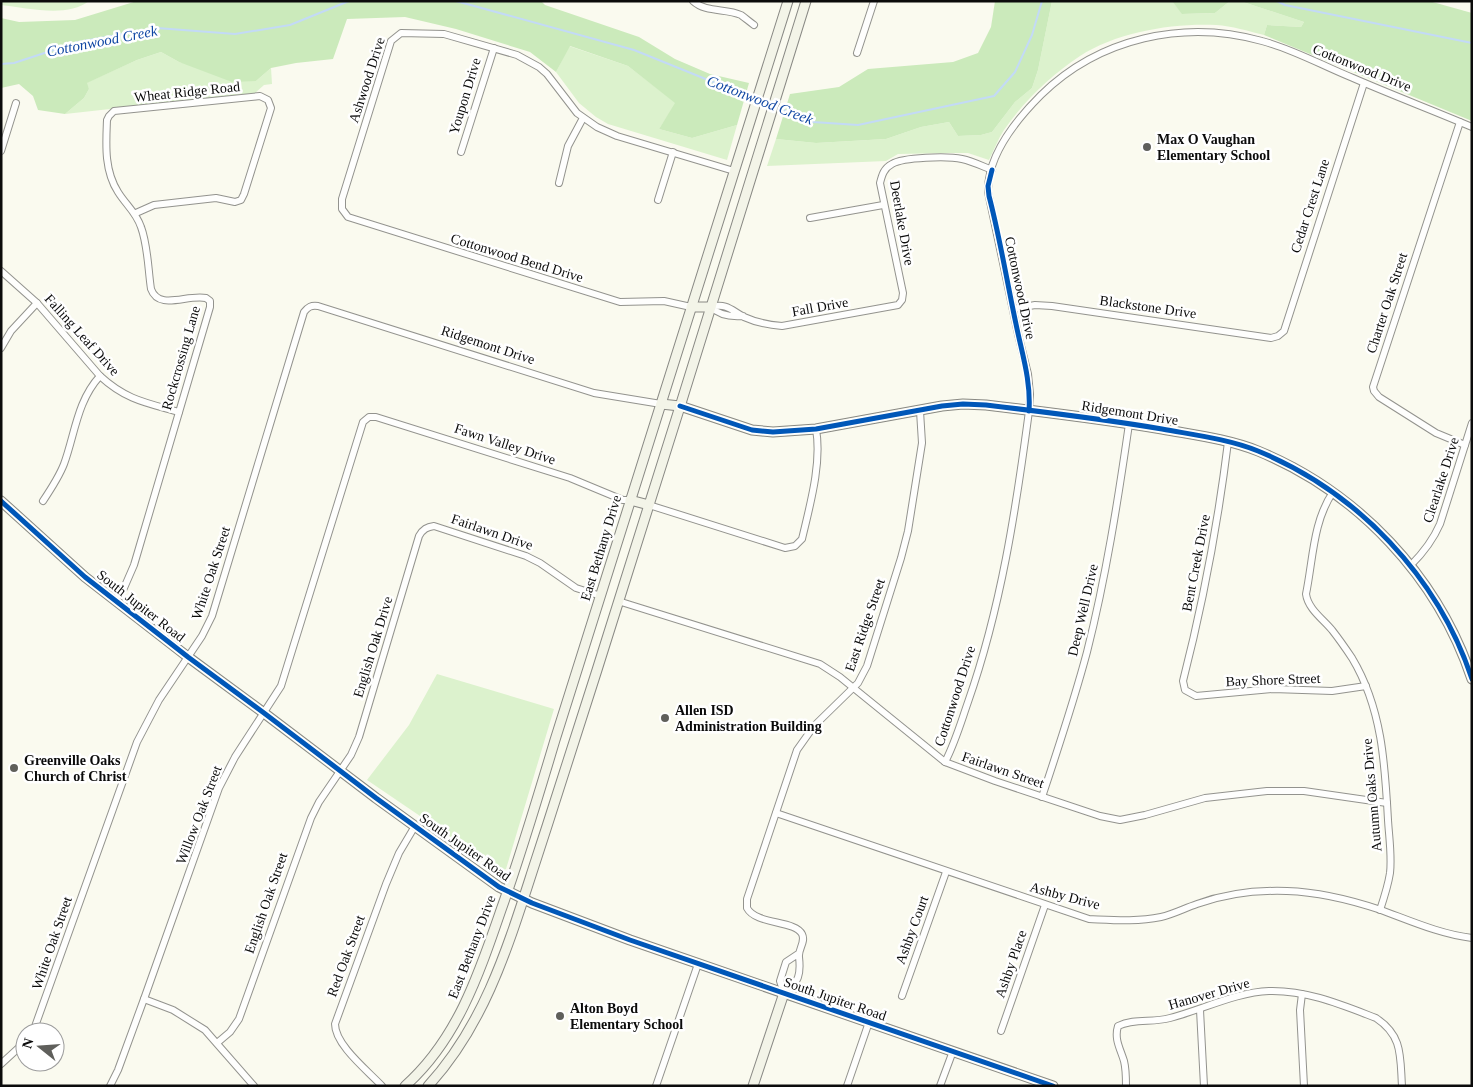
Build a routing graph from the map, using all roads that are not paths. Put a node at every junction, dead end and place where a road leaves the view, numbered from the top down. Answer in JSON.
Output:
{"nodes":[{"id":1,"x":693,"y":1,"type":"edge"},
{"id":2,"x":788,"y":1,"type":"edge"},
{"id":3,"x":806,"y":1,"type":"edge"},
{"id":4,"x":874,"y":1,"type":"edge"},
{"id":5,"x":754,"y":25,"type":"dead end"},
{"id":6,"x":494,"y":48,"type":"junction"},
{"id":7,"x":857,"y":53,"type":"dead end"},
{"id":8,"x":1364,"y":83,"type":"junction"},
{"id":9,"x":16,"y":103,"type":"dead end"},
{"id":10,"x":108,"y":116,"type":"joint"},
{"id":11,"x":583,"y":118,"type":"junction"},
{"id":12,"x":1460,"y":122,"type":"junction"},
{"id":13,"x":1472,"y":127,"type":"edge"},
{"id":14,"x":1,"y":151,"type":"edge"},
{"id":15,"x":461,"y":152,"type":"dead end"},
{"id":16,"x":673,"y":152,"type":"junction"},
{"id":17,"x":992,"y":170,"type":"junction"},
{"id":18,"x":734,"y":171,"type":"junction"},
{"id":19,"x":559,"y":184,"type":"dead end"},
{"id":20,"x":658,"y":200,"type":"dead end"},
{"id":21,"x":883,"y":205,"type":"junction"},
{"id":22,"x":342,"y":209,"type":"joint"},
{"id":23,"x":136,"y":213,"type":"junction"},
{"id":24,"x":810,"y":218,"type":"dead end"},
{"id":25,"x":1,"y":271,"type":"edge"},
{"id":26,"x":37,"y":303,"type":"junction"},
{"id":27,"x":900,"y":303,"type":"joint"},
{"id":28,"x":310,"y":306,"type":"joint"},
{"id":29,"x":691,"y":307,"type":"junction"},
{"id":30,"x":711,"y":307,"type":"junction"},
{"id":31,"x":1013,"y":309,"type":"junction"},
{"id":32,"x":1278,"y":336,"type":"joint"},
{"id":33,"x":1,"y":348,"type":"edge"},
{"id":34,"x":100,"y":376,"type":"junction"},
{"id":35,"x":661,"y":404,"type":"junction"},
{"id":36,"x":680,"y":406,"type":"junction"},
{"id":37,"x":1029,"y":410,"type":"junction"},
{"id":38,"x":920,"y":411,"type":"junction"},
{"id":39,"x":179,"y":412,"type":"junction"},
{"id":40,"x":369,"y":417,"type":"joint"},
{"id":41,"x":1472,"y":423,"type":"edge"},
{"id":42,"x":1129,"y":424,"type":"junction"},
{"id":43,"x":816,"y":429,"type":"junction"},
{"id":44,"x":1228,"y":442,"type":"junction"},
{"id":45,"x":1465,"y":445,"type":"junction"},
{"id":46,"x":1333,"y":492,"type":"junction"},
{"id":47,"x":630,"y":500,"type":"junction"},
{"id":48,"x":1,"y":501,"type":"edge"},
{"id":49,"x":43,"y":501,"type":"dead end"},
{"id":50,"x":649,"y":505,"type":"junction"},
{"id":51,"x":425,"y":528,"type":"joint"},
{"id":52,"x":1411,"y":565,"type":"junction"},
{"id":53,"x":601,"y":596,"type":"junction"},
{"id":54,"x":115,"y":600,"type":"junction"},
{"id":55,"x":618,"y":601,"type":"junction"},
{"id":56,"x":188,"y":657,"type":"junction"},
{"id":57,"x":1468,"y":658,"type":"edge"},
{"id":58,"x":1472,"y":679,"type":"edge"},
{"id":59,"x":1366,"y":686,"type":"junction"},
{"id":60,"x":1184,"y":687,"type":"joint"},
{"id":61,"x":852,"y":688,"type":"junction"},
{"id":62,"x":264,"y":713,"type":"junction"},
{"id":63,"x":556,"y":740,"type":"junction"},
{"id":64,"x":573,"y":745,"type":"junction"},
{"id":65,"x":945,"y":762,"type":"junction"},
{"id":66,"x":340,"y":772,"type":"junction"},
{"id":67,"x":1042,"y":797,"type":"junction"},
{"id":68,"x":1387,"y":803,"type":"junction"},
{"id":69,"x":776,"y":813,"type":"junction"},
{"id":70,"x":415,"y":826,"type":"junction"},
{"id":71,"x":946,"y":872,"type":"junction"},
{"id":72,"x":508,"y":891,"type":"junction"},
{"id":73,"x":523,"y":899,"type":"junction"},
{"id":74,"x":1045,"y":905,"type":"junction"},
{"id":75,"x":1380,"y":910,"type":"junction"},
{"id":76,"x":1472,"y":938,"type":"edge"},
{"id":77,"x":798,"y":954,"type":"junction"},
{"id":78,"x":698,"y":964,"type":"junction"},
{"id":79,"x":784,"y":993,"type":"junction"},
{"id":80,"x":1302,"y":994,"type":"junction"},
{"id":81,"x":902,"y":996,"type":"dead end"},
{"id":82,"x":144,"y":999,"type":"junction"},
{"id":83,"x":1200,"y":1010,"type":"junction"},
{"id":84,"x":37,"y":1022,"type":"edge"},
{"id":85,"x":869,"y":1022,"type":"junction"},
{"id":86,"x":1001,"y":1031,"type":"dead end"},
{"id":87,"x":217,"y":1042,"type":"junction"},
{"id":88,"x":440,"y":1047,"type":"junction"},
{"id":89,"x":15,"y":1051,"type":"edge"},
{"id":90,"x":953,"y":1051,"type":"junction"},
{"id":91,"x":452,"y":1057,"type":"junction"},
{"id":92,"x":1,"y":1064,"type":"edge"},
{"id":93,"x":1034,"y":1082,"type":"edge"},
{"id":94,"x":110,"y":1086,"type":"edge"},
{"id":95,"x":254,"y":1086,"type":"edge"},
{"id":96,"x":382,"y":1086,"type":"edge"},
{"id":97,"x":405,"y":1086,"type":"edge"},
{"id":98,"x":428,"y":1086,"type":"edge"},
{"id":99,"x":656,"y":1086,"type":"edge"},
{"id":100,"x":753,"y":1086,"type":"edge"},
{"id":101,"x":847,"y":1086,"type":"edge"},
{"id":102,"x":940,"y":1086,"type":"edge"},
{"id":103,"x":1053,"y":1086,"type":"edge"},
{"id":104,"x":1126,"y":1086,"type":"edge"},
{"id":105,"x":1204,"y":1086,"type":"edge"},
{"id":106,"x":1304,"y":1086,"type":"edge"},
{"id":107,"x":1402,"y":1086,"type":"edge"}],
"edges":[{"from":1,"to":5,"type":"street"},
{"from":2,"to":18,"type":"main road","name":"East Bethany Drive"},
{"from":3,"to":30,"type":"main road"},
{"from":4,"to":7,"type":"street"},
{"from":6,"to":11,"type":"street","name":"Ashwood Drive"},
{"from":6,"to":15,"type":"street","name":"Youpon Drive"},
{"from":6,"to":22,"type":"street","name":"Ashwood Drive"},
{"from":8,"to":12,"type":"street","name":"Cottonwood Drive"},
{"from":8,"to":17,"type":"street","name":"Cottonwood Drive"},
{"from":8,"to":32,"type":"street","name":"Cedar Crest Lane"},
{"from":9,"to":14,"type":"street"},
{"from":10,"to":23,"type":"street","name":"Rockcrossing Lane"},
{"from":10,"to":23,"type":"street","name":"Wheat Ridge Road"},
{"from":11,"to":16,"type":"street","name":"Ashwood Drive"},
{"from":11,"to":19,"type":"street"},
{"from":12,"to":13,"type":"street","name":"Cottonwood Drive"},
{"from":12,"to":45,"type":"street","name":"Charter Oak Street"},
{"from":16,"to":18,"type":"street","name":"Ashwood Drive"},
{"from":16,"to":20,"type":"street"},
{"from":17,"to":21,"type":"street","name":"Deerlake Drive"},
{"from":17,"to":31,"type":"street","name":"Cottonwood Drive"},
{"from":18,"to":29,"type":"main road","name":"East Bethany Drive"},
{"from":21,"to":24,"type":"street"},
{"from":21,"to":27,"type":"street","name":"Deerlake Drive"},
{"from":22,"to":29,"type":"street","name":"Cottonwood Bend Drive"},
{"from":23,"to":39,"type":"street","name":"Rockcrossing Lane"},
{"from":25,"to":26,"type":"street","name":"Falling Leaf Drive"},
{"from":26,"to":33,"type":"street"},
{"from":26,"to":34,"type":"street","name":"Falling Leaf Drive"},
{"from":27,"to":30,"type":"street","name":"Fall Drive"},
{"from":28,"to":35,"type":"street","name":"Ridgemont Drive"},
{"from":28,"to":56,"type":"street","name":"White Oak Street"},
{"from":29,"to":30,"type":"main road"},
{"from":29,"to":35,"type":"main road","name":"East Bethany Drive"},
{"from":30,"to":36,"type":"main road"},
{"from":31,"to":32,"type":"street","name":"Blackstone Drive"},
{"from":31,"to":37,"type":"street","name":"Cottonwood Drive"},
{"from":34,"to":39,"type":"street","name":"Falling Leaf Drive"},
{"from":34,"to":49,"type":"street"},
{"from":35,"to":36,"type":"main road","name":"Ridgemont Drive"},
{"from":35,"to":47,"type":"main road","name":"East Bethany Drive"},
{"from":36,"to":43,"type":"main road","name":"Ridgemont Drive"},
{"from":36,"to":50,"type":"main road"},
{"from":37,"to":38,"type":"main road","name":"Ridgemont Drive"},
{"from":37,"to":42,"type":"main road","name":"Ridgemont Drive"},
{"from":37,"to":65,"type":"street","name":"Cottonwood Drive"},
{"from":38,"to":43,"type":"main road","name":"Ridgemont Drive"},
{"from":38,"to":61,"type":"street","name":"East Ridge Street"},
{"from":39,"to":54,"type":"street","name":"Rockcrossing Lane"},
{"from":40,"to":47,"type":"street","name":"Fawn Valley Drive"},
{"from":40,"to":62,"type":"street","name":"Willow Oak Street"},
{"from":41,"to":45,"type":"street","name":"Clearlake Drive"},
{"from":42,"to":44,"type":"main road","name":"Ridgemont Drive"},
{"from":42,"to":67,"type":"street","name":"Deep Well Drive"},
{"from":43,"to":50,"type":"street"},
{"from":44,"to":46,"type":"main road","name":"Ridgemont Drive"},
{"from":44,"to":60,"type":"street","name":"Bent Creek Drive"},
{"from":45,"to":52,"type":"street","name":"Clearlake Drive"},
{"from":46,"to":52,"type":"main road","name":"Ridgemont Drive"},
{"from":46,"to":59,"type":"street","name":"Autumn Oaks Drive"},
{"from":47,"to":50,"type":"main road"},
{"from":47,"to":53,"type":"main road","name":"East Bethany Drive"},
{"from":48,"to":54,"type":"main road","name":"South Jupiter Road"},
{"from":50,"to":55,"type":"main road"},
{"from":51,"to":53,"type":"street","name":"Fairlawn Drive"},
{"from":51,"to":66,"type":"street","name":"English Oak Drive"},
{"from":52,"to":57,"type":"main road","name":"Ridgemont Drive"},
{"from":53,"to":55,"type":"main road"},
{"from":53,"to":63,"type":"main road","name":"East Bethany Drive"},
{"from":54,"to":56,"type":"main road","name":"South Jupiter Road"},
{"from":55,"to":61,"type":"street","name":"Fairlawn Street"},
{"from":55,"to":64,"type":"main road"},
{"from":56,"to":62,"type":"main road","name":"South Jupiter Road"},
{"from":56,"to":84,"type":"street","name":"White Oak Street"},
{"from":57,"to":58,"type":"main road","name":"Ridgemont Drive"},
{"from":59,"to":60,"type":"street","name":"Bay Shore Street"},
{"from":59,"to":68,"type":"street","name":"Autumn Oaks Drive"},
{"from":61,"to":65,"type":"street","name":"Fairlawn Street"},
{"from":61,"to":69,"type":"street","name":"East Ridge Street"},
{"from":62,"to":66,"type":"main road","name":"South Jupiter Road"},
{"from":62,"to":82,"type":"street","name":"Willow Oak Street"},
{"from":63,"to":64,"type":"main road"},
{"from":63,"to":72,"type":"main road","name":"East Bethany Drive"},
{"from":64,"to":73,"type":"main road"},
{"from":65,"to":67,"type":"street","name":"Fairlawn Street"},
{"from":66,"to":70,"type":"main road","name":"South Jupiter Road"},
{"from":66,"to":87,"type":"street","name":"English Oak Street"},
{"from":67,"to":68,"type":"street","name":"Fairlawn Street"},
{"from":68,"to":75,"type":"street","name":"Autumn Oaks Drive"},
{"from":69,"to":71,"type":"street","name":"Ashby Drive"},
{"from":69,"to":77,"type":"street","name":"East Ridge Street"},
{"from":70,"to":72,"type":"main road","name":"South Jupiter Road"},
{"from":70,"to":96,"type":"street","name":"Red Oak Street"},
{"from":71,"to":74,"type":"street","name":"Ashby Drive"},
{"from":71,"to":81,"type":"street","name":"Ashby Court"},
{"from":72,"to":73,"type":"main road","name":"South Jupiter Road"},
{"from":72,"to":88,"type":"main road","name":"East Bethany Drive"},
{"from":73,"to":78,"type":"main road","name":"South Jupiter Road"},
{"from":73,"to":91,"type":"main road"},
{"from":74,"to":75,"type":"street","name":"Ashby Drive"},
{"from":74,"to":86,"type":"street","name":"Ashby Place"},
{"from":75,"to":76,"type":"street","name":"Ashby Drive"},
{"from":77,"to":79,"type":"street"},
{"from":77,"to":79,"type":"street"},
{"from":78,"to":79,"type":"main road","name":"South Jupiter Road"},
{"from":78,"to":99,"type":"street"},
{"from":79,"to":85,"type":"main road","name":"South Jupiter Road"},
{"from":79,"to":100,"type":"main road"},
{"from":80,"to":83,"type":"street","name":"Hanover Drive"},
{"from":80,"to":106,"type":"street"},
{"from":80,"to":107,"type":"street","name":"Hanover Drive"},
{"from":82,"to":87,"type":"street"},
{"from":82,"to":94,"type":"street","name":"Willow Oak Street"},
{"from":83,"to":104,"type":"street","name":"Hanover Drive"},
{"from":83,"to":105,"type":"street"},
{"from":85,"to":90,"type":"main road","name":"South Jupiter Road"},
{"from":85,"to":101,"type":"street"},
{"from":87,"to":95,"type":"street"},
{"from":88,"to":91,"type":"main road"},
{"from":88,"to":97,"type":"main road","name":"East Bethany Drive"},
{"from":89,"to":92,"type":"street"},
{"from":90,"to":93,"type":"main road","name":"South Jupiter Road"},
{"from":90,"to":102,"type":"street"},
{"from":91,"to":98,"type":"main road"},
{"from":93,"to":103,"type":"main road","name":"South Jupiter Road"}]}
